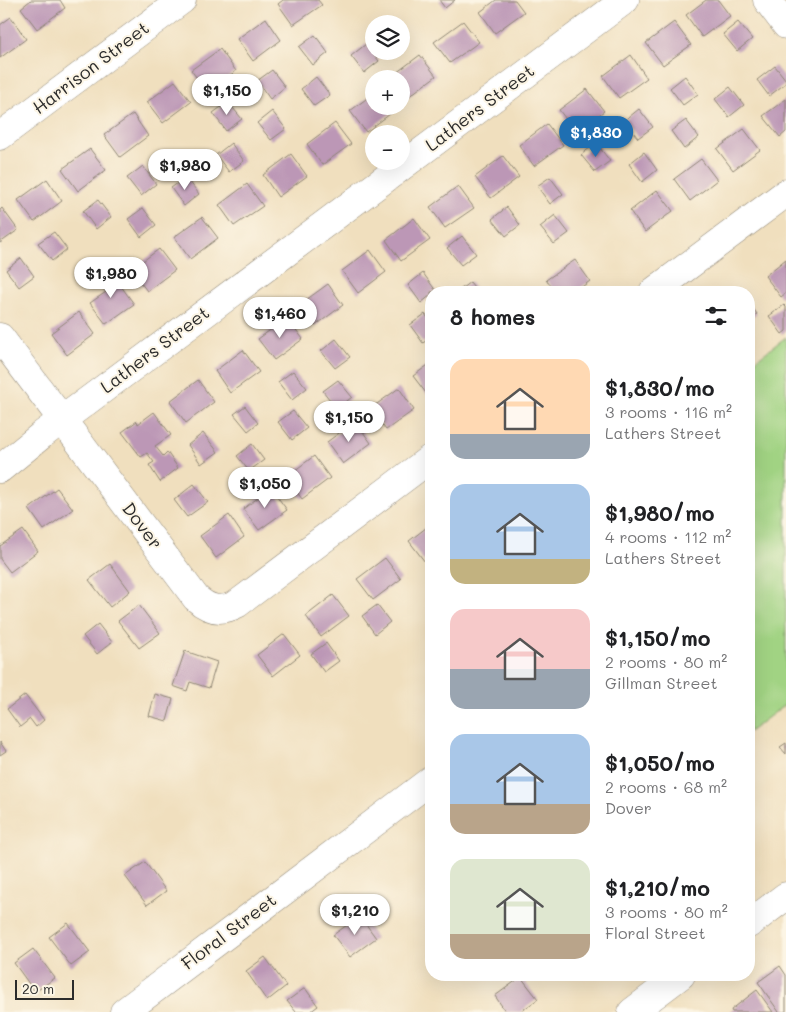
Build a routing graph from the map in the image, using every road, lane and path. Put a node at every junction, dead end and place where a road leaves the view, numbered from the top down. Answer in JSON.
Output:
{"nodes":[{"id":1,"x":182,"y":0,"type":"edge"},
{"id":2,"x":625,"y":0,"type":"edge"},
{"id":3,"x":767,"y":0,"type":"edge"},
{"id":4,"x":786,"y":25,"type":"edge"},
{"id":5,"x":0,"y":136,"type":"edge"},
{"id":6,"x":786,"y":193,"type":"edge"},
{"id":7,"x":661,"y":286,"type":"edge"},
{"id":8,"x":0,"y":337,"type":"edge"},
{"id":9,"x":62,"y":420,"type":"junction"},
{"id":10,"x":425,"y":463,"type":"edge"},
{"id":11,"x":0,"y":469,"type":"edge"},
{"id":12,"x":425,"y":785,"type":"edge"},
{"id":13,"x":786,"y":896,"type":"edge"},
{"id":14,"x":755,"y":919,"type":"edge"},
{"id":15,"x":673,"y":981,"type":"edge"},
{"id":16,"x":124,"y":1012,"type":"edge"},
{"id":17,"x":632,"y":1012,"type":"edge"}],
"edges":[{"from":1,"to":5,"type":"street","name":"Harrison Street"},
{"from":2,"to":9,"type":"street","name":"Lathers Street"},
{"from":3,"to":4,"type":"street"},
{"from":6,"to":7,"type":"street"},
{"from":8,"to":9,"type":"street","name":"Dover"},
{"from":9,"to":10,"type":"street","name":"Dover"},
{"from":9,"to":11,"type":"street","name":"Lathers Street"},
{"from":12,"to":16,"type":"street","name":"Floral Street"},
{"from":13,"to":14,"type":"street"},
{"from":15,"to":17,"type":"street"}]}
